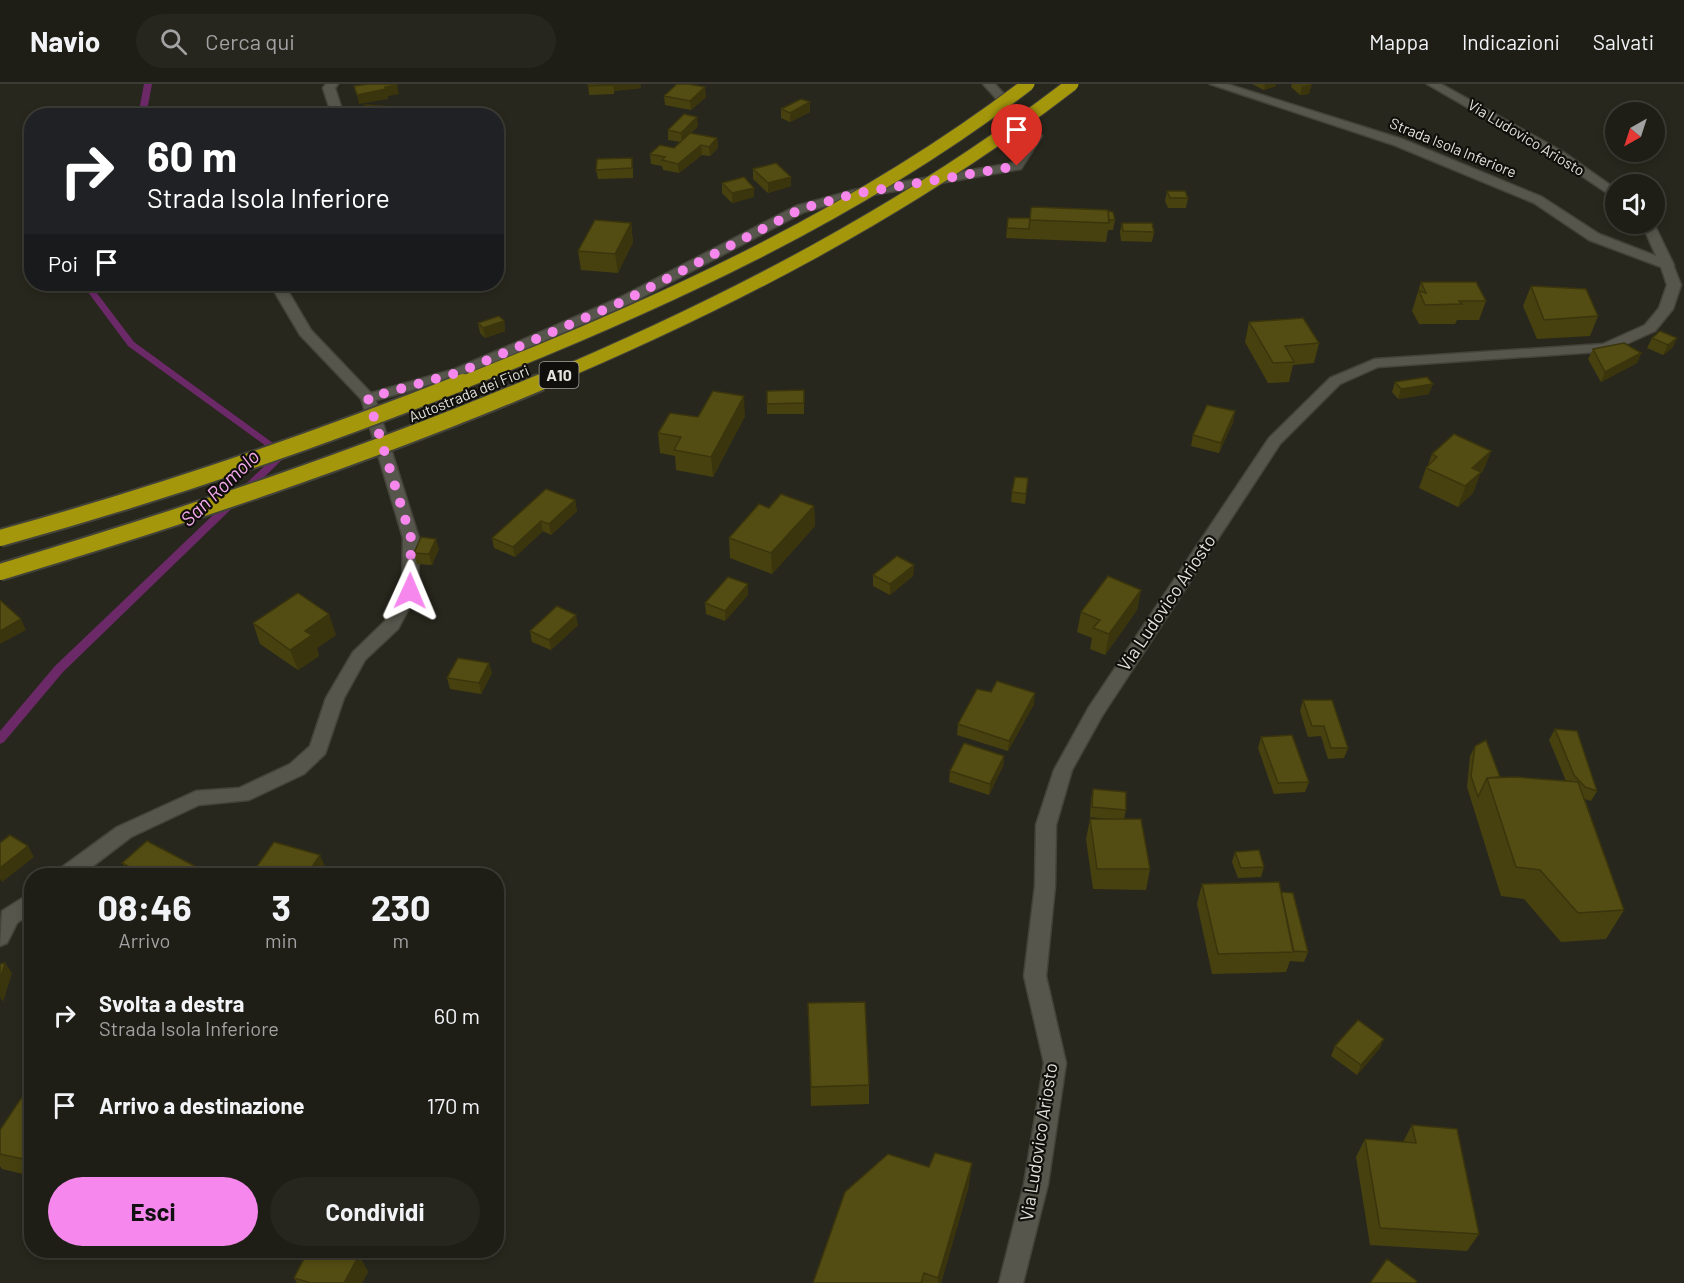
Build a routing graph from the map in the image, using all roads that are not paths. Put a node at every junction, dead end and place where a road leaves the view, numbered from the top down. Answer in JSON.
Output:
{"nodes":[{"id":1,"x":332,"y":84,"type":"edge"},
{"id":2,"x":989,"y":84,"type":"edge"},
{"id":3,"x":1028,"y":84,"type":"edge"},
{"id":4,"x":1072,"y":84,"type":"edge"},
{"id":5,"x":1216,"y":84,"type":"edge"},
{"id":6,"x":1433,"y":84,"type":"edge"},
{"id":7,"x":335,"y":108,"type":"edge"},
{"id":8,"x":1605,"y":187,"type":"edge"},
{"id":9,"x":1653,"y":234,"type":"edge"},
{"id":10,"x":1667,"y":265,"type":"junction"},
{"id":11,"x":281,"y":291,"type":"edge"},
{"id":12,"x":368,"y":398,"type":"junction"},
{"id":13,"x":0,"y":538,"type":"edge"},
{"id":14,"x":0,"y":572,"type":"edge"},
{"id":15,"x":76,"y":868,"type":"edge"},
{"id":16,"x":24,"y":906,"type":"edge"},
{"id":17,"x":0,"y":938,"type":"edge"},
{"id":18,"x":1011,"y":1283,"type":"edge"}],
"edges":[{"from":1,"to":7,"type":"street"},
{"from":2,"to":12,"type":"street"},
{"from":3,"to":13,"type":"highway","name":"Autostrada dei Fiori","number":"A10","bridge":true},
{"from":4,"to":14,"type":"highway","name":"Autostrada dei Fiori","number":"A10","bridge":true},
{"from":5,"to":10,"type":"street","name":"Strada Isola Inferiore"},
{"from":6,"to":8,"type":"street","name":"Via Ludovico Ariosto"},
{"from":9,"to":10,"type":"street","name":"Via Ludovico Ariosto"},
{"from":10,"to":18,"type":"street","name":"Via Ludovico Ariosto"},
{"from":11,"to":12,"type":"street"},
{"from":12,"to":15,"type":"street"},
{"from":16,"to":17,"type":"street"}]}
